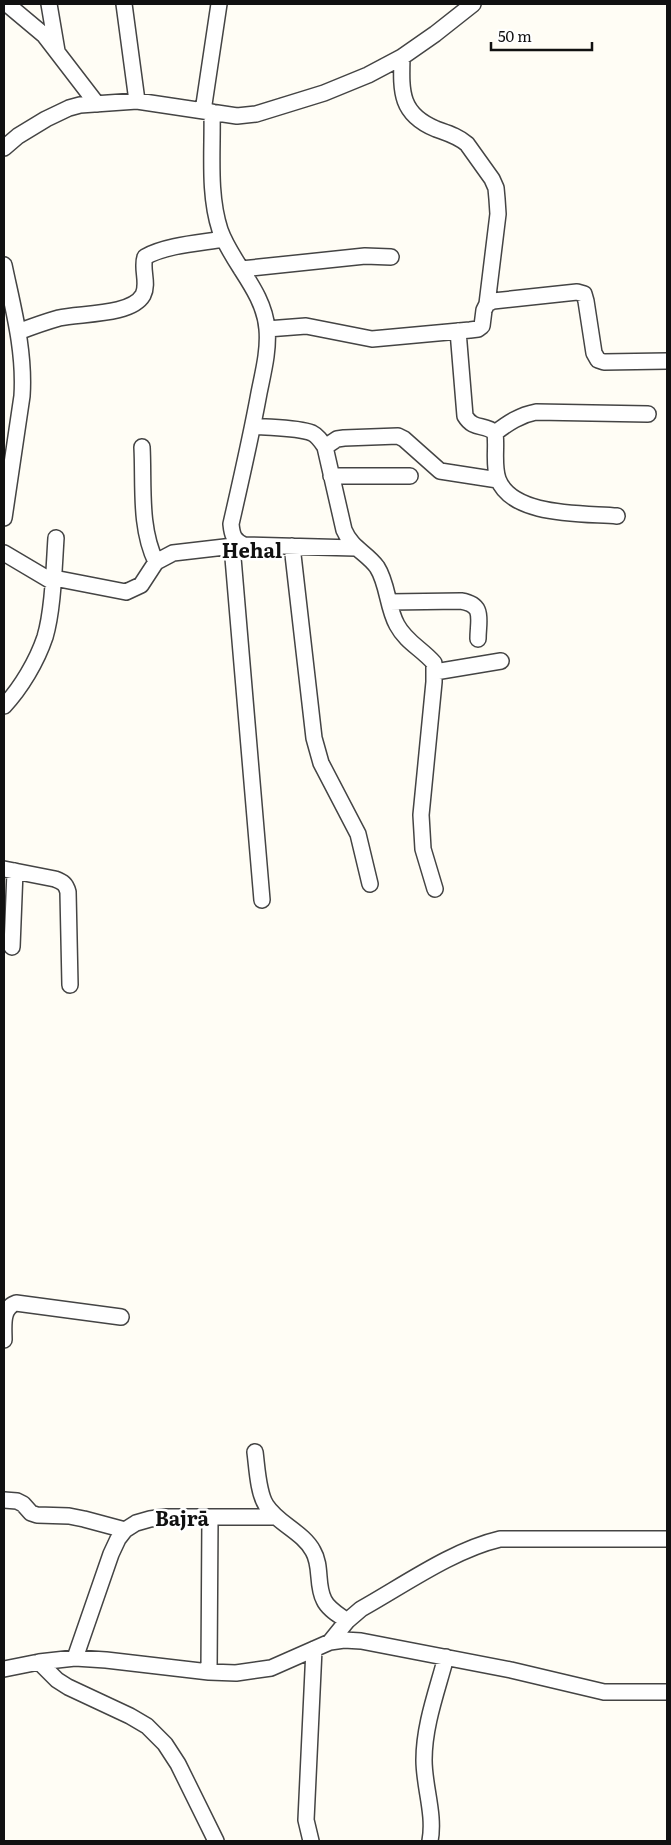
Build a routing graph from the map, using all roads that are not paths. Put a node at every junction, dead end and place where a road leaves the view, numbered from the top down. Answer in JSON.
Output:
{"nodes":[{"id":1,"x":7,"y":4,"type":"edge"},
{"id":2,"x":49,"y":4,"type":"edge"},
{"id":3,"x":124,"y":4,"type":"edge"},
{"id":4,"x":220,"y":4,"type":"edge"},
{"id":5,"x":473,"y":4,"type":"edge"},
{"id":6,"x":57,"y":52,"type":"junction"},
{"id":7,"x":402,"y":57,"type":"junction"},
{"id":8,"x":137,"y":101,"type":"junction"},
{"id":9,"x":97,"y":104,"type":"junction"},
{"id":10,"x":208,"y":111,"type":"junction"},
{"id":11,"x":11,"y":138,"type":"edge"},
{"id":12,"x":4,"y":148,"type":"edge"},
{"id":13,"x":224,"y":239,"type":"junction"},
{"id":14,"x":391,"y":257,"type":"dead end"},
{"id":15,"x":4,"y":265,"type":"edge"},
{"id":16,"x":241,"y":269,"type":"junction"},
{"id":17,"x":487,"y":304,"type":"junction"},
{"id":18,"x":267,"y":330,"type":"junction"},
{"id":19,"x":458,"y":331,"type":"junction"},
{"id":20,"x":18,"y":332,"type":"junction"},
{"id":21,"x":667,"y":361,"type":"edge"},
{"id":22,"x":648,"y":414,"type":"dead end"},
{"id":23,"x":253,"y":426,"type":"junction"},
{"id":24,"x":495,"y":433,"type":"junction"},
{"id":25,"x":142,"y":447,"type":"dead end"},
{"id":26,"x":325,"y":447,"type":"junction"},
{"id":27,"x":331,"y":476,"type":"junction"},
{"id":28,"x":410,"y":476,"type":"dead end"},
{"id":29,"x":498,"y":480,"type":"junction"},
{"id":30,"x":6,"y":483,"type":"edge"},
{"id":31,"x":617,"y":516,"type":"dead end"},
{"id":32,"x":4,"y":518,"type":"edge"},
{"id":33,"x":56,"y":538,"type":"dead end"},
{"id":34,"x":238,"y":545,"type":"junction"},
{"id":35,"x":292,"y":546,"type":"junction"},
{"id":36,"x":355,"y":548,"type":"junction"},
{"id":37,"x":4,"y":553,"type":"edge"},
{"id":38,"x":156,"y":562,"type":"junction"},
{"id":39,"x":54,"y":580,"type":"junction"},
{"id":40,"x":389,"y":602,"type":"junction"},
{"id":41,"x":478,"y":639,"type":"dead end"},
{"id":42,"x":500,"y":661,"type":"dead end"},
{"id":43,"x":435,"y":672,"type":"junction"},
{"id":44,"x":4,"y":706,"type":"edge"},
{"id":45,"x":10,"y":870,"type":"edge"},
{"id":46,"x":370,"y":884,"type":"dead end"},
{"id":47,"x":435,"y":890,"type":"dead end"},
{"id":48,"x":262,"y":900,"type":"dead end"},
{"id":49,"x":12,"y":947,"type":"dead end"},
{"id":50,"x":70,"y":985,"type":"dead end"},
{"id":51,"x":7,"y":1302,"type":"edge"},
{"id":52,"x":121,"y":1318,"type":"dead end"},
{"id":53,"x":4,"y":1340,"type":"edge"},
{"id":54,"x":255,"y":1452,"type":"dead end"},
{"id":55,"x":4,"y":1500,"type":"edge"},
{"id":56,"x":210,"y":1517,"type":"junction"},
{"id":57,"x":276,"y":1517,"type":"junction"},
{"id":58,"x":124,"y":1530,"type":"junction"},
{"id":59,"x":667,"y":1539,"type":"edge"},
{"id":60,"x":347,"y":1621,"type":"junction"},
{"id":61,"x":330,"y":1642,"type":"junction"},
{"id":62,"x":314,"y":1649,"type":"junction"},
{"id":63,"x":446,"y":1657,"type":"junction"},
{"id":64,"x":75,"y":1658,"type":"junction"},
{"id":65,"x":39,"y":1662,"type":"junction"},
{"id":66,"x":4,"y":1669,"type":"edge"},
{"id":67,"x":209,"y":1672,"type":"junction"},
{"id":68,"x":667,"y":1692,"type":"edge"},
{"id":69,"x":216,"y":1841,"type":"edge"},
{"id":70,"x":311,"y":1841,"type":"edge"},
{"id":71,"x":430,"y":1841,"type":"edge"}],
"edges":[{"from":1,"to":6,"type":"street"},
{"from":2,"to":6,"type":"street"},
{"from":3,"to":8,"type":"street"},
{"from":4,"to":10,"type":"street"},
{"from":5,"to":7,"type":"street"},
{"from":6,"to":9,"type":"street"},
{"from":7,"to":10,"type":"street"},
{"from":7,"to":17,"type":"street"},
{"from":8,"to":9,"type":"street"},
{"from":8,"to":10,"type":"street"},
{"from":9,"to":11,"type":"street"},
{"from":10,"to":13,"type":"street"},
{"from":11,"to":12,"type":"street"},
{"from":13,"to":16,"type":"street"},
{"from":13,"to":20,"type":"street"},
{"from":14,"to":16,"type":"street"},
{"from":15,"to":20,"type":"street"},
{"from":16,"to":18,"type":"street"},
{"from":17,"to":19,"type":"street"},
{"from":17,"to":21,"type":"street"},
{"from":18,"to":19,"type":"street"},
{"from":18,"to":23,"type":"street"},
{"from":19,"to":24,"type":"street"},
{"from":20,"to":30,"type":"street"},
{"from":22,"to":24,"type":"street"},
{"from":23,"to":26,"type":"street"},
{"from":23,"to":34,"type":"street"},
{"from":24,"to":29,"type":"street"},
{"from":25,"to":38,"type":"street"},
{"from":26,"to":27,"type":"street"},
{"from":26,"to":29,"type":"street"},
{"from":27,"to":28,"type":"street"},
{"from":27,"to":36,"type":"street"},
{"from":29,"to":31,"type":"street"},
{"from":30,"to":32,"type":"street"},
{"from":33,"to":39,"type":"street"},
{"from":34,"to":35,"type":"street"},
{"from":34,"to":38,"type":"street"},
{"from":34,"to":48,"type":"street"},
{"from":35,"to":36,"type":"street"},
{"from":35,"to":46,"type":"street"},
{"from":36,"to":40,"type":"street"},
{"from":37,"to":39,"type":"street"},
{"from":38,"to":39,"type":"street"},
{"from":39,"to":44,"type":"street"},
{"from":40,"to":41,"type":"street"},
{"from":40,"to":43,"type":"street"},
{"from":42,"to":43,"type":"street"},
{"from":43,"to":47,"type":"street"},
{"from":45,"to":49,"type":"street"},
{"from":45,"to":50,"type":"street"},
{"from":51,"to":52,"type":"street"},
{"from":51,"to":53,"type":"street"},
{"from":54,"to":57,"type":"street"},
{"from":55,"to":58,"type":"street"},
{"from":56,"to":57,"type":"street"},
{"from":56,"to":58,"type":"street"},
{"from":56,"to":67,"type":"street"},
{"from":57,"to":60,"type":"street"},
{"from":58,"to":64,"type":"street"},
{"from":59,"to":60,"type":"street"},
{"from":60,"to":61,"type":"street"},
{"from":61,"to":62,"type":"street"},
{"from":61,"to":63,"type":"street"},
{"from":62,"to":67,"type":"street"},
{"from":62,"to":70,"type":"street"},
{"from":63,"to":68,"type":"street"},
{"from":63,"to":71,"type":"street"},
{"from":64,"to":65,"type":"street"},
{"from":64,"to":67,"type":"street"},
{"from":65,"to":66,"type":"street"},
{"from":65,"to":69,"type":"street"}]}
